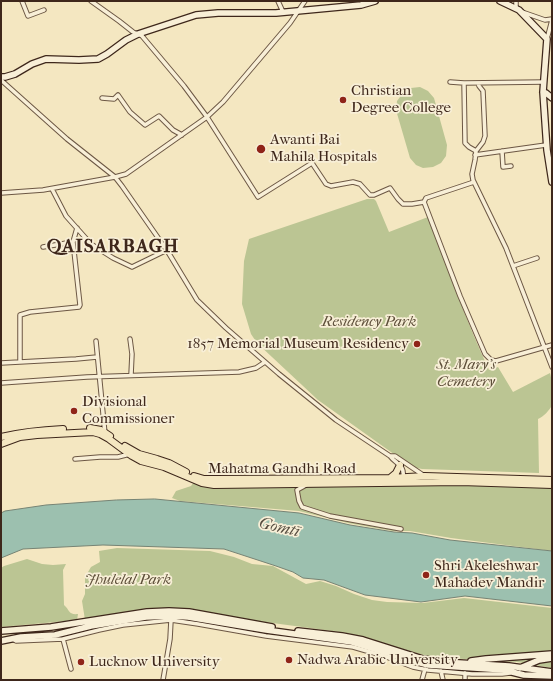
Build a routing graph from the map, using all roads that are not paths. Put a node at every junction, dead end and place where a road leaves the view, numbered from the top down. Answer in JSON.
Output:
{"nodes":[{"id":1,"x":22,"y":1,"type":"edge"},
{"id":2,"x":91,"y":1,"type":"edge"},
{"id":3,"x":278,"y":1,"type":"edge"},
{"id":4,"x":305,"y":1,"type":"edge"},
{"id":5,"x":375,"y":1,"type":"edge"},
{"id":6,"x":500,"y":1,"type":"edge"},
{"id":7,"x":516,"y":1,"type":"edge"},
{"id":8,"x":44,"y":10,"type":"dead end"},
{"id":9,"x":518,"y":10,"type":"junction"},
{"id":10,"x":298,"y":11,"type":"junction"},
{"id":11,"x":283,"y":12,"type":"junction"},
{"id":12,"x":552,"y":20,"type":"edge"},
{"id":13,"x":138,"y":34,"type":"junction"},
{"id":14,"x":547,"y":39,"type":"junction"},
{"id":15,"x":1,"y":79,"type":"edge"},
{"id":16,"x":450,"y":82,"type":"dead end"},
{"id":17,"x":478,"y":82,"type":"junction"},
{"id":18,"x":544,"y":82,"type":"junction"},
{"id":19,"x":464,"y":83,"type":"junction"},
{"id":20,"x":543,"y":92,"type":"junction"},
{"id":21,"x":102,"y":98,"type":"dead end"},
{"id":22,"x":552,"y":98,"type":"edge"},
{"id":23,"x":207,"y":117,"type":"junction"},
{"id":24,"x":182,"y":135,"type":"junction"},
{"id":25,"x":546,"y":145,"type":"junction"},
{"id":26,"x":502,"y":151,"type":"junction"},
{"id":27,"x":476,"y":153,"type":"junction"},
{"id":28,"x":512,"y":166,"type":"dead end"},
{"id":29,"x":115,"y":177,"type":"junction"},
{"id":30,"x":474,"y":182,"type":"junction"},
{"id":31,"x":552,"y":182,"type":"edge"},
{"id":32,"x":52,"y":189,"type":"junction"},
{"id":33,"x":1,"y":193,"type":"edge"},
{"id":34,"x":424,"y":202,"type":"junction"},
{"id":35,"x":77,"y":228,"type":"junction"},
{"id":36,"x":73,"y":242,"type":"junction"},
{"id":37,"x":43,"y":247,"type":"dead end"},
{"id":38,"x":167,"y":250,"type":"junction"},
{"id":39,"x":537,"y":258,"type":"dead end"},
{"id":40,"x":513,"y":266,"type":"junction"},
{"id":41,"x":130,"y":339,"type":"dead end"},
{"id":42,"x":96,"y":341,"type":"dead end"},
{"id":43,"x":552,"y":345,"type":"edge"},
{"id":44,"x":544,"y":348,"type":"junction"},
{"id":45,"x":97,"y":357,"type":"junction"},
{"id":46,"x":20,"y":362,"type":"junction"},
{"id":47,"x":265,"y":362,"type":"junction"},
{"id":48,"x":1,"y":363,"type":"edge"},
{"id":49,"x":552,"y":368,"type":"edge"},
{"id":50,"x":131,"y":375,"type":"junction"},
{"id":51,"x":100,"y":376,"type":"junction"},
{"id":52,"x":1,"y":383,"type":"edge"},
{"id":53,"x":105,"y":435,"type":"junction"},
{"id":54,"x":1,"y":441,"type":"edge"},
{"id":55,"x":131,"y":453,"type":"junction"},
{"id":56,"x":390,"y":456,"type":"junction"},
{"id":57,"x":75,"y":459,"type":"dead end"},
{"id":58,"x":400,"y":465,"type":"junction"},
{"id":59,"x":425,"y":476,"type":"junction"},
{"id":60,"x":403,"y":477,"type":"junction"},
{"id":61,"x":390,"y":478,"type":"junction"},
{"id":62,"x":552,"y":480,"type":"edge"},
{"id":63,"x":309,"y":483,"type":"junction"},
{"id":64,"x":552,"y":485,"type":"edge"},
{"id":65,"x":401,"y":529,"type":"dead end"},
{"id":66,"x":171,"y":620,"type":"junction"},
{"id":67,"x":1,"y":631,"type":"edge"},
{"id":68,"x":12,"y":639,"type":"junction"},
{"id":69,"x":63,"y":639,"type":"junction"},
{"id":70,"x":1,"y":641,"type":"edge"},
{"id":71,"x":552,"y":654,"type":"edge"},
{"id":72,"x":552,"y":658,"type":"edge"},
{"id":73,"x":459,"y":663,"type":"junction"},
{"id":74,"x":520,"y":668,"type":"junction"},
{"id":75,"x":71,"y":669,"type":"dead end"},
{"id":76,"x":425,"y":669,"type":"junction"},
{"id":77,"x":441,"y":671,"type":"junction"},
{"id":78,"x":513,"y":672,"type":"junction"},
{"id":79,"x":552,"y":672,"type":"edge"},
{"id":80,"x":465,"y":673,"type":"junction"},
{"id":81,"x":472,"y":674,"type":"junction"},
{"id":82,"x":552,"y":676,"type":"edge"},
{"id":83,"x":163,"y":680,"type":"edge"},
{"id":84,"x":422,"y":680,"type":"edge"},
{"id":85,"x":443,"y":680,"type":"edge"},
{"id":86,"x":465,"y":680,"type":"edge"},
{"id":87,"x":474,"y":680,"type":"edge"}],
"edges":[{"from":1,"to":8,"type":"street"},
{"from":2,"to":13,"type":"street"},
{"from":3,"to":11,"type":"street"},
{"from":4,"to":10,"type":"street"},
{"from":5,"to":10,"type":"street"},
{"from":6,"to":9,"type":"street"},
{"from":7,"to":9,"type":"street"},
{"from":9,"to":12,"type":"street"},
{"from":9,"to":14,"type":"street"},
{"from":10,"to":11,"type":"street"},
{"from":10,"to":23,"type":"street"},
{"from":11,"to":13,"type":"street"},
{"from":12,"to":14,"type":"street"},
{"from":13,"to":15,"type":"street"},
{"from":13,"to":23,"type":"street"},
{"from":14,"to":18,"type":"street"},
{"from":15,"to":29,"type":"street"},
{"from":16,"to":19,"type":"street"},
{"from":17,"to":18,"type":"street"},
{"from":17,"to":19,"type":"street"},
{"from":17,"to":27,"type":"street"},
{"from":18,"to":20,"type":"street"},
{"from":19,"to":27,"type":"street"},
{"from":20,"to":22,"type":"street"},
{"from":20,"to":25,"type":"street"},
{"from":21,"to":24,"type":"street"},
{"from":23,"to":24,"type":"street"},
{"from":23,"to":34,"type":"street"},
{"from":24,"to":29,"type":"street"},
{"from":25,"to":26,"type":"street"},
{"from":25,"to":31,"type":"street"},
{"from":26,"to":27,"type":"street"},
{"from":26,"to":28,"type":"street"},
{"from":27,"to":30,"type":"street"},
{"from":29,"to":32,"type":"street"},
{"from":29,"to":38,"type":"street"},
{"from":30,"to":34,"type":"street"},
{"from":30,"to":40,"type":"street"},
{"from":32,"to":33,"type":"street"},
{"from":32,"to":35,"type":"street"},
{"from":34,"to":44,"type":"street"},
{"from":35,"to":36,"type":"street"},
{"from":35,"to":38,"type":"street"},
{"from":36,"to":37,"type":"street"},
{"from":36,"to":46,"type":"street"},
{"from":38,"to":47,"type":"street"},
{"from":39,"to":40,"type":"street"},
{"from":40,"to":44,"type":"street"},
{"from":41,"to":50,"type":"street"},
{"from":42,"to":45,"type":"street"},
{"from":43,"to":44,"type":"street"},
{"from":44,"to":49,"type":"street"},
{"from":45,"to":46,"type":"street"},
{"from":45,"to":51,"type":"street"},
{"from":46,"to":48,"type":"street"},
{"from":47,"to":50,"type":"street"},
{"from":47,"to":56,"type":"street"},
{"from":50,"to":51,"type":"street"},
{"from":51,"to":52,"type":"street"},
{"from":51,"to":53,"type":"street"},
{"from":53,"to":54,"type":"main road","name":"Mahatma Gandhi Road"},
{"from":53,"to":55,"type":"main road","name":"Mahatma Gandhi Road"},
{"from":55,"to":57,"type":"street"},
{"from":55,"to":61,"type":"main road","name":"Mahatma Gandhi Road"},
{"from":55,"to":63,"type":"main road","name":"Mahatma Gandhi Road"},
{"from":56,"to":58,"type":"street"},
{"from":56,"to":59,"type":"street"},
{"from":58,"to":60,"type":"street"},
{"from":58,"to":61,"type":"main road"},
{"from":59,"to":60,"type":"main road","name":"Mahatma Gandhi Road"},
{"from":59,"to":62,"type":"main road","name":"Mahatma Gandhi Road"},
{"from":60,"to":61,"type":"main road","name":"Mahatma Gandhi Road"},
{"from":63,"to":64,"type":"main road","name":"Mahatma Gandhi Road"},
{"from":63,"to":65,"type":"street"},
{"from":66,"to":69,"type":"street"},
{"from":66,"to":76,"type":"street"},
{"from":66,"to":83,"type":"street"},
{"from":67,"to":73,"type":"street"},
{"from":68,"to":69,"type":"street"},
{"from":68,"to":70,"type":"street"},
{"from":68,"to":78,"type":"street"},
{"from":69,"to":75,"type":"street"},
{"from":71,"to":73,"type":"street"},
{"from":72,"to":74,"type":"street"},
{"from":73,"to":74,"type":"street"},
{"from":74,"to":78,"type":"street"},
{"from":74,"to":79,"type":"street"},
{"from":76,"to":77,"type":"street"},
{"from":76,"to":84,"type":"street"},
{"from":77,"to":80,"type":"street"},
{"from":77,"to":85,"type":"street"},
{"from":78,"to":81,"type":"street"},
{"from":78,"to":82,"type":"street"},
{"from":80,"to":81,"type":"street"},
{"from":80,"to":86,"type":"street"},
{"from":81,"to":87,"type":"street"}]}
